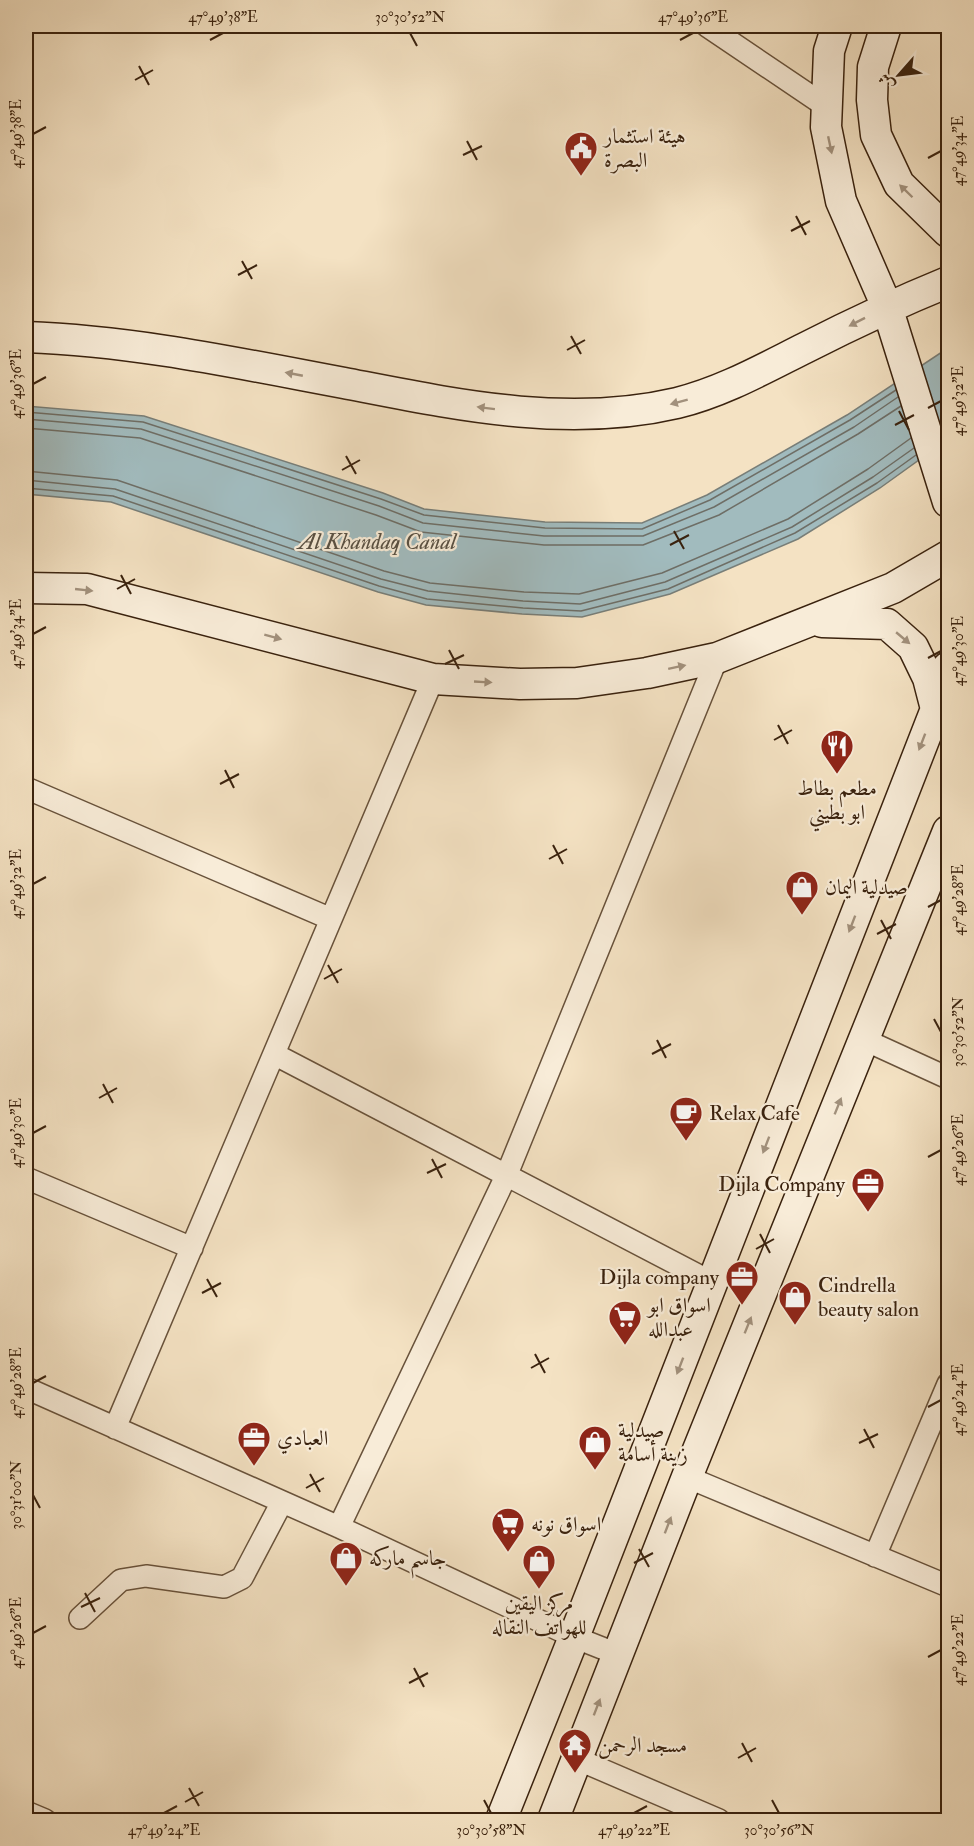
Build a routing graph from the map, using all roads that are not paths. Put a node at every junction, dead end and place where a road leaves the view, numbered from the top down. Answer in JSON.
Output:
{"nodes":[{"id":1,"x":707,"y":26,"type":"edge"},
{"id":2,"x":837,"y":26,"type":"edge"},
{"id":3,"x":886,"y":26,"type":"edge"},
{"id":4,"x":827,"y":107,"type":"junction"},
{"id":5,"x":948,"y":232,"type":"edge"},
{"id":6,"x":948,"y":282,"type":"edge"},
{"id":7,"x":887,"y":307,"type":"junction"},
{"id":8,"x":26,"y":337,"type":"edge"},
{"id":9,"x":948,"y":499,"type":"edge"},
{"id":10,"x":948,"y":556,"type":"edge"},
{"id":11,"x":26,"y":588,"type":"edge"},
{"id":12,"x":807,"y":622,"type":"junction"},
{"id":13,"x":717,"y":658,"type":"junction"},
{"id":14,"x":948,"y":667,"type":"edge"},
{"id":15,"x":433,"y":679,"type":"junction"},
{"id":16,"x":936,"y":709,"type":"junction"},
{"id":17,"x":26,"y":788,"type":"edge"},
{"id":18,"x":948,"y":831,"type":"edge"},
{"id":19,"x":331,"y":919,"type":"junction"},
{"id":20,"x":865,"y":1040,"type":"junction"},
{"id":21,"x":274,"y":1054,"type":"junction"},
{"id":22,"x":948,"y":1078,"type":"edge"},
{"id":23,"x":507,"y":1174,"type":"junction"},
{"id":24,"x":26,"y":1178,"type":"edge"},
{"id":25,"x":192,"y":1248,"type":"junction"},
{"id":26,"x":713,"y":1283,"type":"junction"},
{"id":27,"x":948,"y":1384,"type":"edge"},
{"id":28,"x":26,"y":1389,"type":"edge"},
{"id":29,"x":115,"y":1428,"type":"junction"},
{"id":30,"x":687,"y":1477,"type":"junction"},
{"id":31,"x":282,"y":1502,"type":"junction"},
{"id":32,"x":339,"y":1527,"type":"junction"},
{"id":33,"x":875,"y":1556,"type":"junction"},
{"id":34,"x":948,"y":1586,"type":"edge"},
{"id":35,"x":81,"y":1618,"type":"dead end"},
{"id":36,"x":574,"y":1637,"type":"junction"},
{"id":37,"x":617,"y":1654,"type":"junction"},
{"id":38,"x":577,"y":1759,"type":"junction"},
{"id":39,"x":26,"y":1812,"type":"edge"},
{"id":40,"x":45,"y":1821,"type":"edge"},
{"id":41,"x":501,"y":1821,"type":"edge"},
{"id":42,"x":553,"y":1821,"type":"edge"},
{"id":43,"x":720,"y":1821,"type":"edge"}],
"edges":[{"from":1,"to":4,"type":"street"},
{"from":2,"to":4,"type":"main road"},
{"from":5,"to":3,"type":"main road","one_way":true},
{"from":4,"to":7,"type":"main road","one_way":true},
{"from":6,"to":7,"type":"main road"},
{"from":7,"to":8,"type":"main road","one_way":true},
{"from":7,"to":9,"type":"main road"},
{"from":10,"to":12,"type":"main road"},
{"from":11,"to":15,"type":"main road","one_way":true},
{"from":12,"to":13,"type":"main road"},
{"from":12,"to":16,"type":"main road","one_way":true},
{"from":15,"to":13,"type":"main road","one_way":true},
{"from":13,"to":23,"type":"street"},
{"from":14,"to":16,"type":"main road"},
{"from":15,"to":19,"type":"street"},
{"from":16,"to":26,"type":"main road","one_way":true},
{"from":17,"to":19,"type":"street"},
{"from":18,"to":20,"type":"main road"},
{"from":19,"to":21,"type":"street"},
{"from":20,"to":22,"type":"street"},
{"from":30,"to":20,"type":"main road","one_way":true},
{"from":21,"to":23,"type":"street"},
{"from":21,"to":25,"type":"street"},
{"from":23,"to":26,"type":"street"},
{"from":23,"to":32,"type":"street"},
{"from":24,"to":25,"type":"street"},
{"from":25,"to":29,"type":"street"},
{"from":26,"to":36,"type":"main road","one_way":true},
{"from":27,"to":33,"type":"street"},
{"from":28,"to":29,"type":"street"},
{"from":29,"to":31,"type":"street"},
{"from":30,"to":33,"type":"street"},
{"from":37,"to":30,"type":"main road","one_way":true},
{"from":31,"to":32,"type":"street"},
{"from":31,"to":35,"type":"street"},
{"from":32,"to":36,"type":"street"},
{"from":33,"to":34,"type":"street"},
{"from":36,"to":37,"type":"street"},
{"from":36,"to":41,"type":"main road"},
{"from":38,"to":37,"type":"main road","one_way":true},
{"from":38,"to":42,"type":"main road"},
{"from":38,"to":43,"type":"street"},
{"from":39,"to":40,"type":"street"}]}
